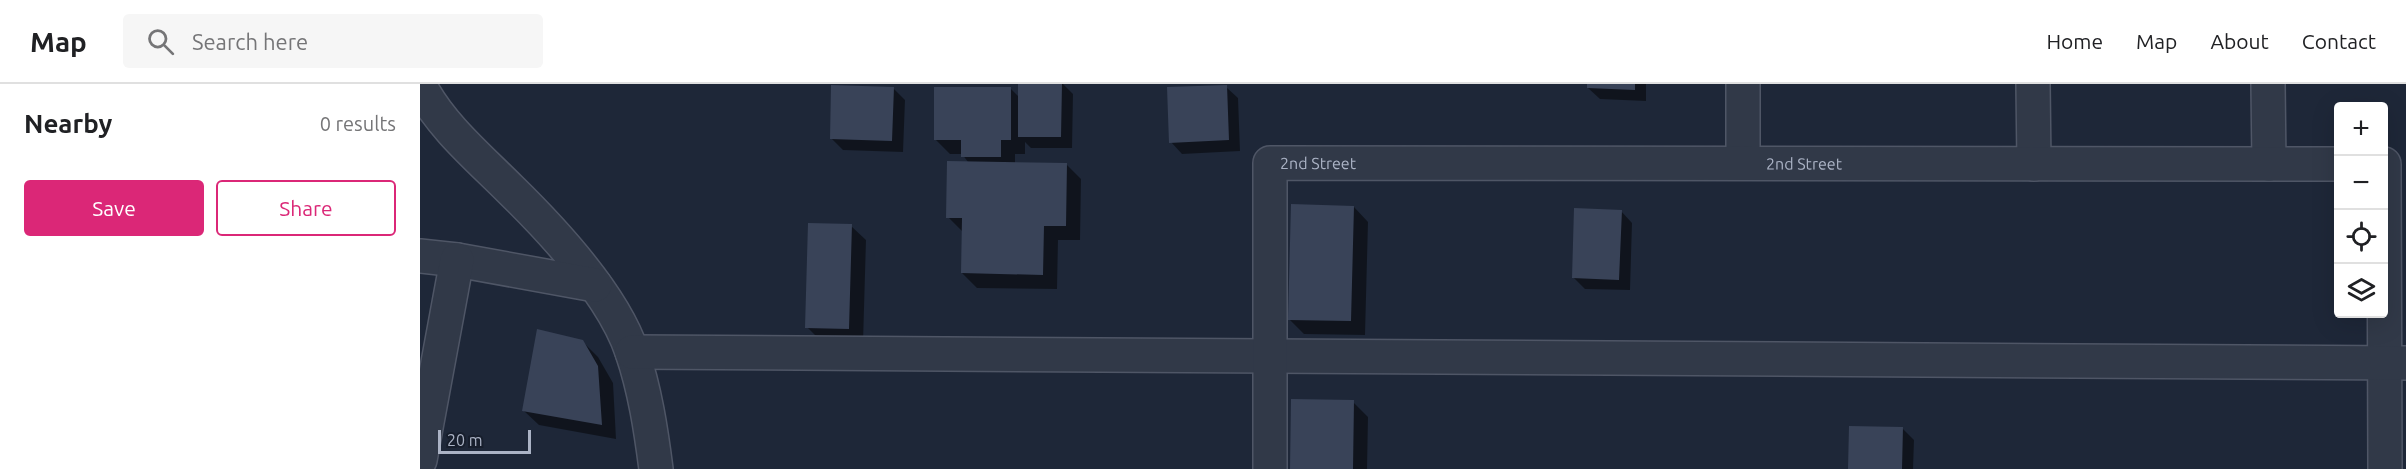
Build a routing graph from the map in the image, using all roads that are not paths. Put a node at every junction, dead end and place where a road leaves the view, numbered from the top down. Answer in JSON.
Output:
{"nodes":[{"id":1,"x":1743,"y":84,"type":"edge"},
{"id":2,"x":2033,"y":84,"type":"edge"},
{"id":3,"x":2268,"y":84,"type":"edge"},
{"id":4,"x":420,"y":86,"type":"edge"},
{"id":5,"x":1743,"y":163,"type":"junction"},
{"id":6,"x":2034,"y":164,"type":"junction"},
{"id":7,"x":2269,"y":164,"type":"junction"},
{"id":8,"x":2334,"y":164,"type":"edge"},
{"id":9,"x":2388,"y":164,"type":"edge"},
{"id":10,"x":2406,"y":164,"type":"edge"},
{"id":11,"x":2387,"y":210,"type":"edge"},
{"id":12,"x":420,"y":256,"type":"edge"},
{"id":13,"x":458,"y":260,"type":"junction"},
{"id":14,"x":595,"y":285,"type":"junction"},
{"id":15,"x":632,"y":351,"type":"junction"},
{"id":16,"x":1270,"y":356,"type":"junction"},
{"id":17,"x":2395,"y":363,"type":"edge"},
{"id":18,"x":420,"y":460,"type":"edge"},
{"id":19,"x":656,"y":469,"type":"edge"},
{"id":20,"x":1270,"y":469,"type":"edge"},
{"id":21,"x":2385,"y":469,"type":"edge"}],
"edges":[{"from":1,"to":5,"type":"street"},
{"from":2,"to":6,"type":"street"},
{"from":3,"to":7,"type":"street"},
{"from":4,"to":14,"type":"street"},
{"from":5,"to":6,"type":"street","name":"2nd Street"},
{"from":5,"to":16,"type":"street","name":"2nd Street"},
{"from":6,"to":7,"type":"street","name":"2nd Street"},
{"from":7,"to":8,"type":"street","name":"2nd Street"},
{"from":9,"to":10,"type":"street"},
{"from":11,"to":17,"type":"street"},
{"from":12,"to":13,"type":"street"},
{"from":13,"to":14,"type":"street"},
{"from":13,"to":18,"type":"street"},
{"from":14,"to":15,"type":"street"},
{"from":15,"to":16,"type":"street"},
{"from":15,"to":19,"type":"street"},
{"from":16,"to":17,"type":"street"},
{"from":16,"to":20,"type":"street"},
{"from":17,"to":21,"type":"street"}]}
